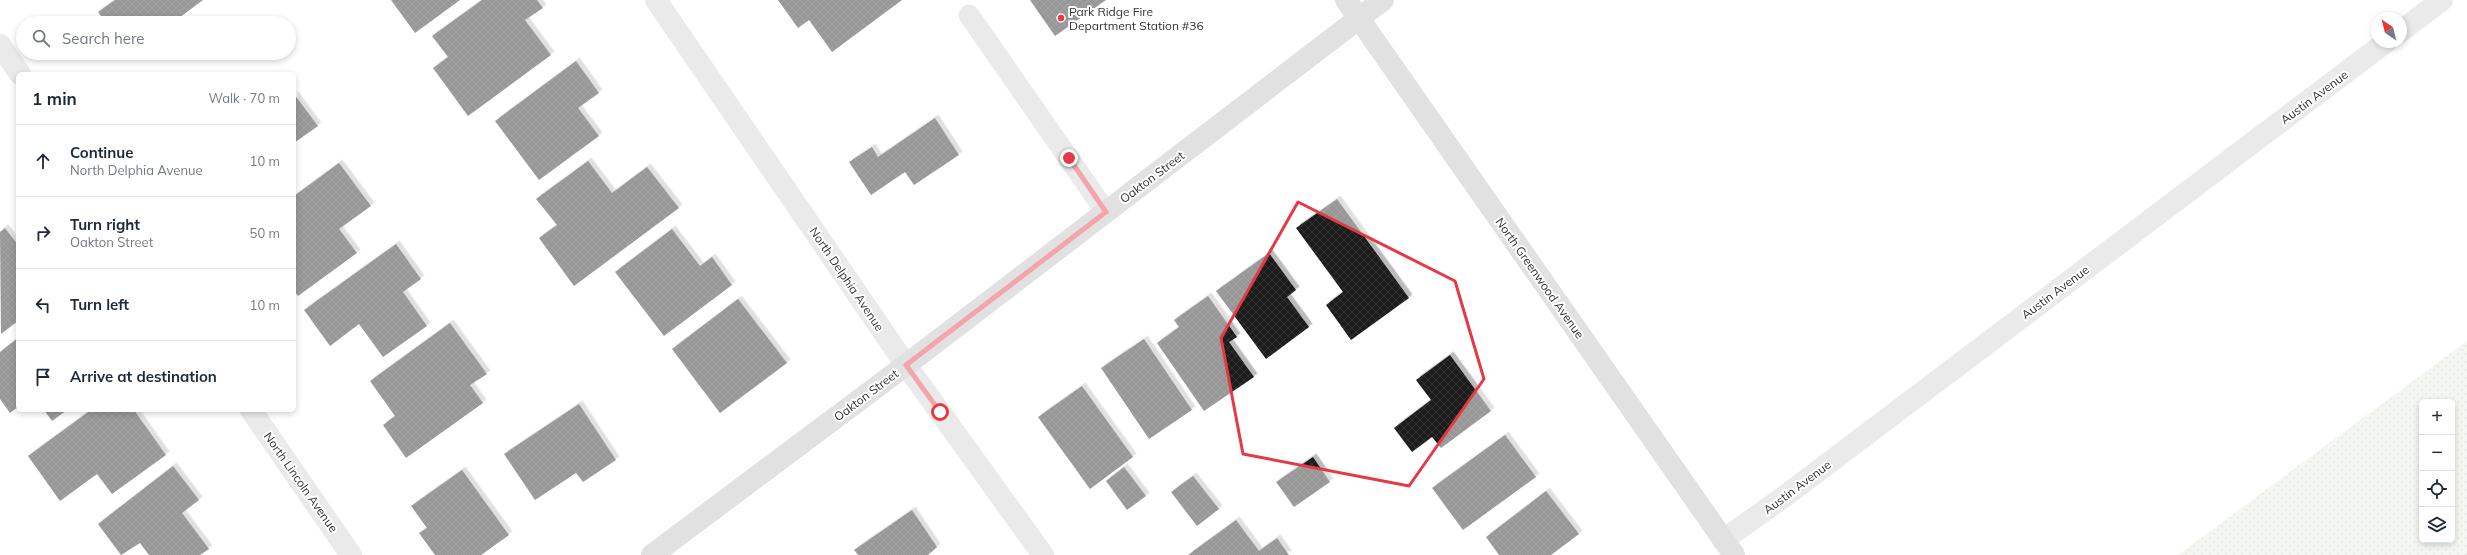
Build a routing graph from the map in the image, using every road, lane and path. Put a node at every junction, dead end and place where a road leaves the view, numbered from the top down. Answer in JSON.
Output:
{"nodes":[{"id":1,"x":656,"y":0,"type":"edge"},
{"id":2,"x":1346,"y":0,"type":"edge"},
{"id":3,"x":1383,"y":0,"type":"edge"},
{"id":4,"x":2442,"y":0,"type":"edge"},
{"id":5,"x":969,"y":15,"type":"dead end"},
{"id":6,"x":1359,"y":18,"type":"junction"},
{"id":7,"x":2407,"y":26,"type":"edge"},
{"id":8,"x":0,"y":45,"type":"edge"},
{"id":9,"x":2378,"y":48,"type":"edge"},
{"id":10,"x":19,"y":72,"type":"edge"},
{"id":11,"x":1106,"y":212,"type":"junction"},
{"id":12,"x":906,"y":365,"type":"junction"},
{"id":13,"x":252,"y":412,"type":"edge"},
{"id":14,"x":1728,"y":548,"type":"edge"},
{"id":15,"x":351,"y":555,"type":"edge"},
{"id":16,"x":652,"y":555,"type":"edge"},
{"id":17,"x":1043,"y":555,"type":"edge"}],
"edges":[{"from":1,"to":12,"type":"street","name":"North Delphia Avenue"},
{"from":2,"to":6,"type":"main road","name":"North Greenwood Avenue"},
{"from":3,"to":6,"type":"main road","name":"Oakton Street"},
{"from":4,"to":7,"type":"street"},
{"from":5,"to":11,"type":"lane"},
{"from":6,"to":11,"type":"main road","name":"Oakton Street"},
{"from":6,"to":14,"type":"main road","name":"North Greenwood Avenue"},
{"from":8,"to":10,"type":"street"},
{"from":9,"to":14,"type":"street","name":"Austin Avenue"},
{"from":11,"to":12,"type":"main road","name":"Oakton Street"},
{"from":12,"to":16,"type":"main road","name":"Oakton Street"},
{"from":12,"to":17,"type":"street","name":"North Delphia Avenue"},
{"from":13,"to":15,"type":"street","name":"North Lincoln Avenue"}]}
